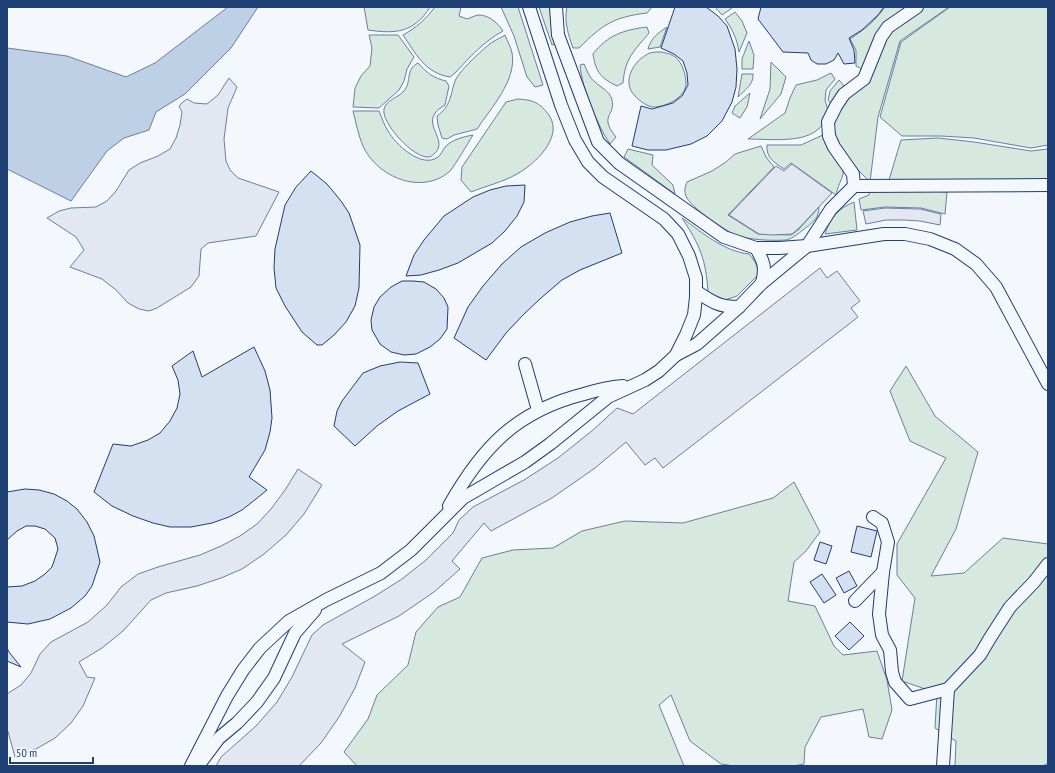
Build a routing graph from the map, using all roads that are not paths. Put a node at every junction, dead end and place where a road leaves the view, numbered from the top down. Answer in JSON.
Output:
{"nodes":[{"id":1,"x":529,"y":7,"type":"edge"},
{"id":2,"x":556,"y":7,"type":"edge"},
{"id":3,"x":917,"y":7,"type":"edge"},
{"id":4,"x":566,"y":56,"type":"junction"},
{"id":5,"x":547,"y":63,"type":"junction"},
{"id":6,"x":1048,"y":185,"type":"edge"},
{"id":7,"x":854,"y":186,"type":"junction"},
{"id":8,"x":807,"y":246,"type":"junction"},
{"id":9,"x":756,"y":248,"type":"junction"},
{"id":10,"x":762,"y":283,"type":"junction"},
{"id":11,"x":696,"y":291,"type":"junction"},
{"id":12,"x":739,"y":307,"type":"junction"},
{"id":13,"x":676,"y":355,"type":"junction"},
{"id":14,"x":525,"y":364,"type":"dead end"},
{"id":15,"x":1048,"y":384,"type":"edge"},
{"id":16,"x":632,"y":385,"type":"junction"},
{"id":17,"x":538,"y":410,"type":"junction"},
{"id":18,"x":873,"y":517,"type":"dead end"},
{"id":19,"x":442,"y":518,"type":"junction"},
{"id":20,"x":1048,"y":564,"type":"edge"},
{"id":21,"x":883,"y":572,"type":"junction"},
{"id":22,"x":326,"y":600,"type":"junction"},
{"id":23,"x":855,"y":602,"type":"dead end"},
{"id":24,"x":948,"y":689,"type":"junction"},
{"id":25,"x":191,"y":766,"type":"edge"},
{"id":26,"x":198,"y":766,"type":"edge"},
{"id":27,"x":943,"y":766,"type":"edge"}],
"edges":[{"from":1,"to":5,"type":"street"},
{"from":2,"to":4,"type":"street"},
{"from":3,"to":7,"type":"street"},
{"from":4,"to":5,"type":"street"},
{"from":4,"to":9,"type":"street"},
{"from":5,"to":11,"type":"street"},
{"from":6,"to":7,"type":"street"},
{"from":7,"to":8,"type":"street"},
{"from":8,"to":9,"type":"street"},
{"from":8,"to":10,"type":"street"},
{"from":8,"to":15,"type":"street"},
{"from":9,"to":10,"type":"street"},
{"from":10,"to":12,"type":"street"},
{"from":11,"to":12,"type":"street"},
{"from":11,"to":13,"type":"street"},
{"from":12,"to":13,"type":"street"},
{"from":13,"to":16,"type":"street"},
{"from":14,"to":17,"type":"street"},
{"from":16,"to":17,"type":"street"},
{"from":16,"to":19,"type":"street"},
{"from":17,"to":19,"type":"street"},
{"from":18,"to":21,"type":"street"},
{"from":19,"to":22,"type":"street"},
{"from":20,"to":24,"type":"street"},
{"from":21,"to":23,"type":"street"},
{"from":21,"to":24,"type":"street"},
{"from":22,"to":25,"type":"street"},
{"from":22,"to":26,"type":"street"},
{"from":24,"to":27,"type":"street"}]}
